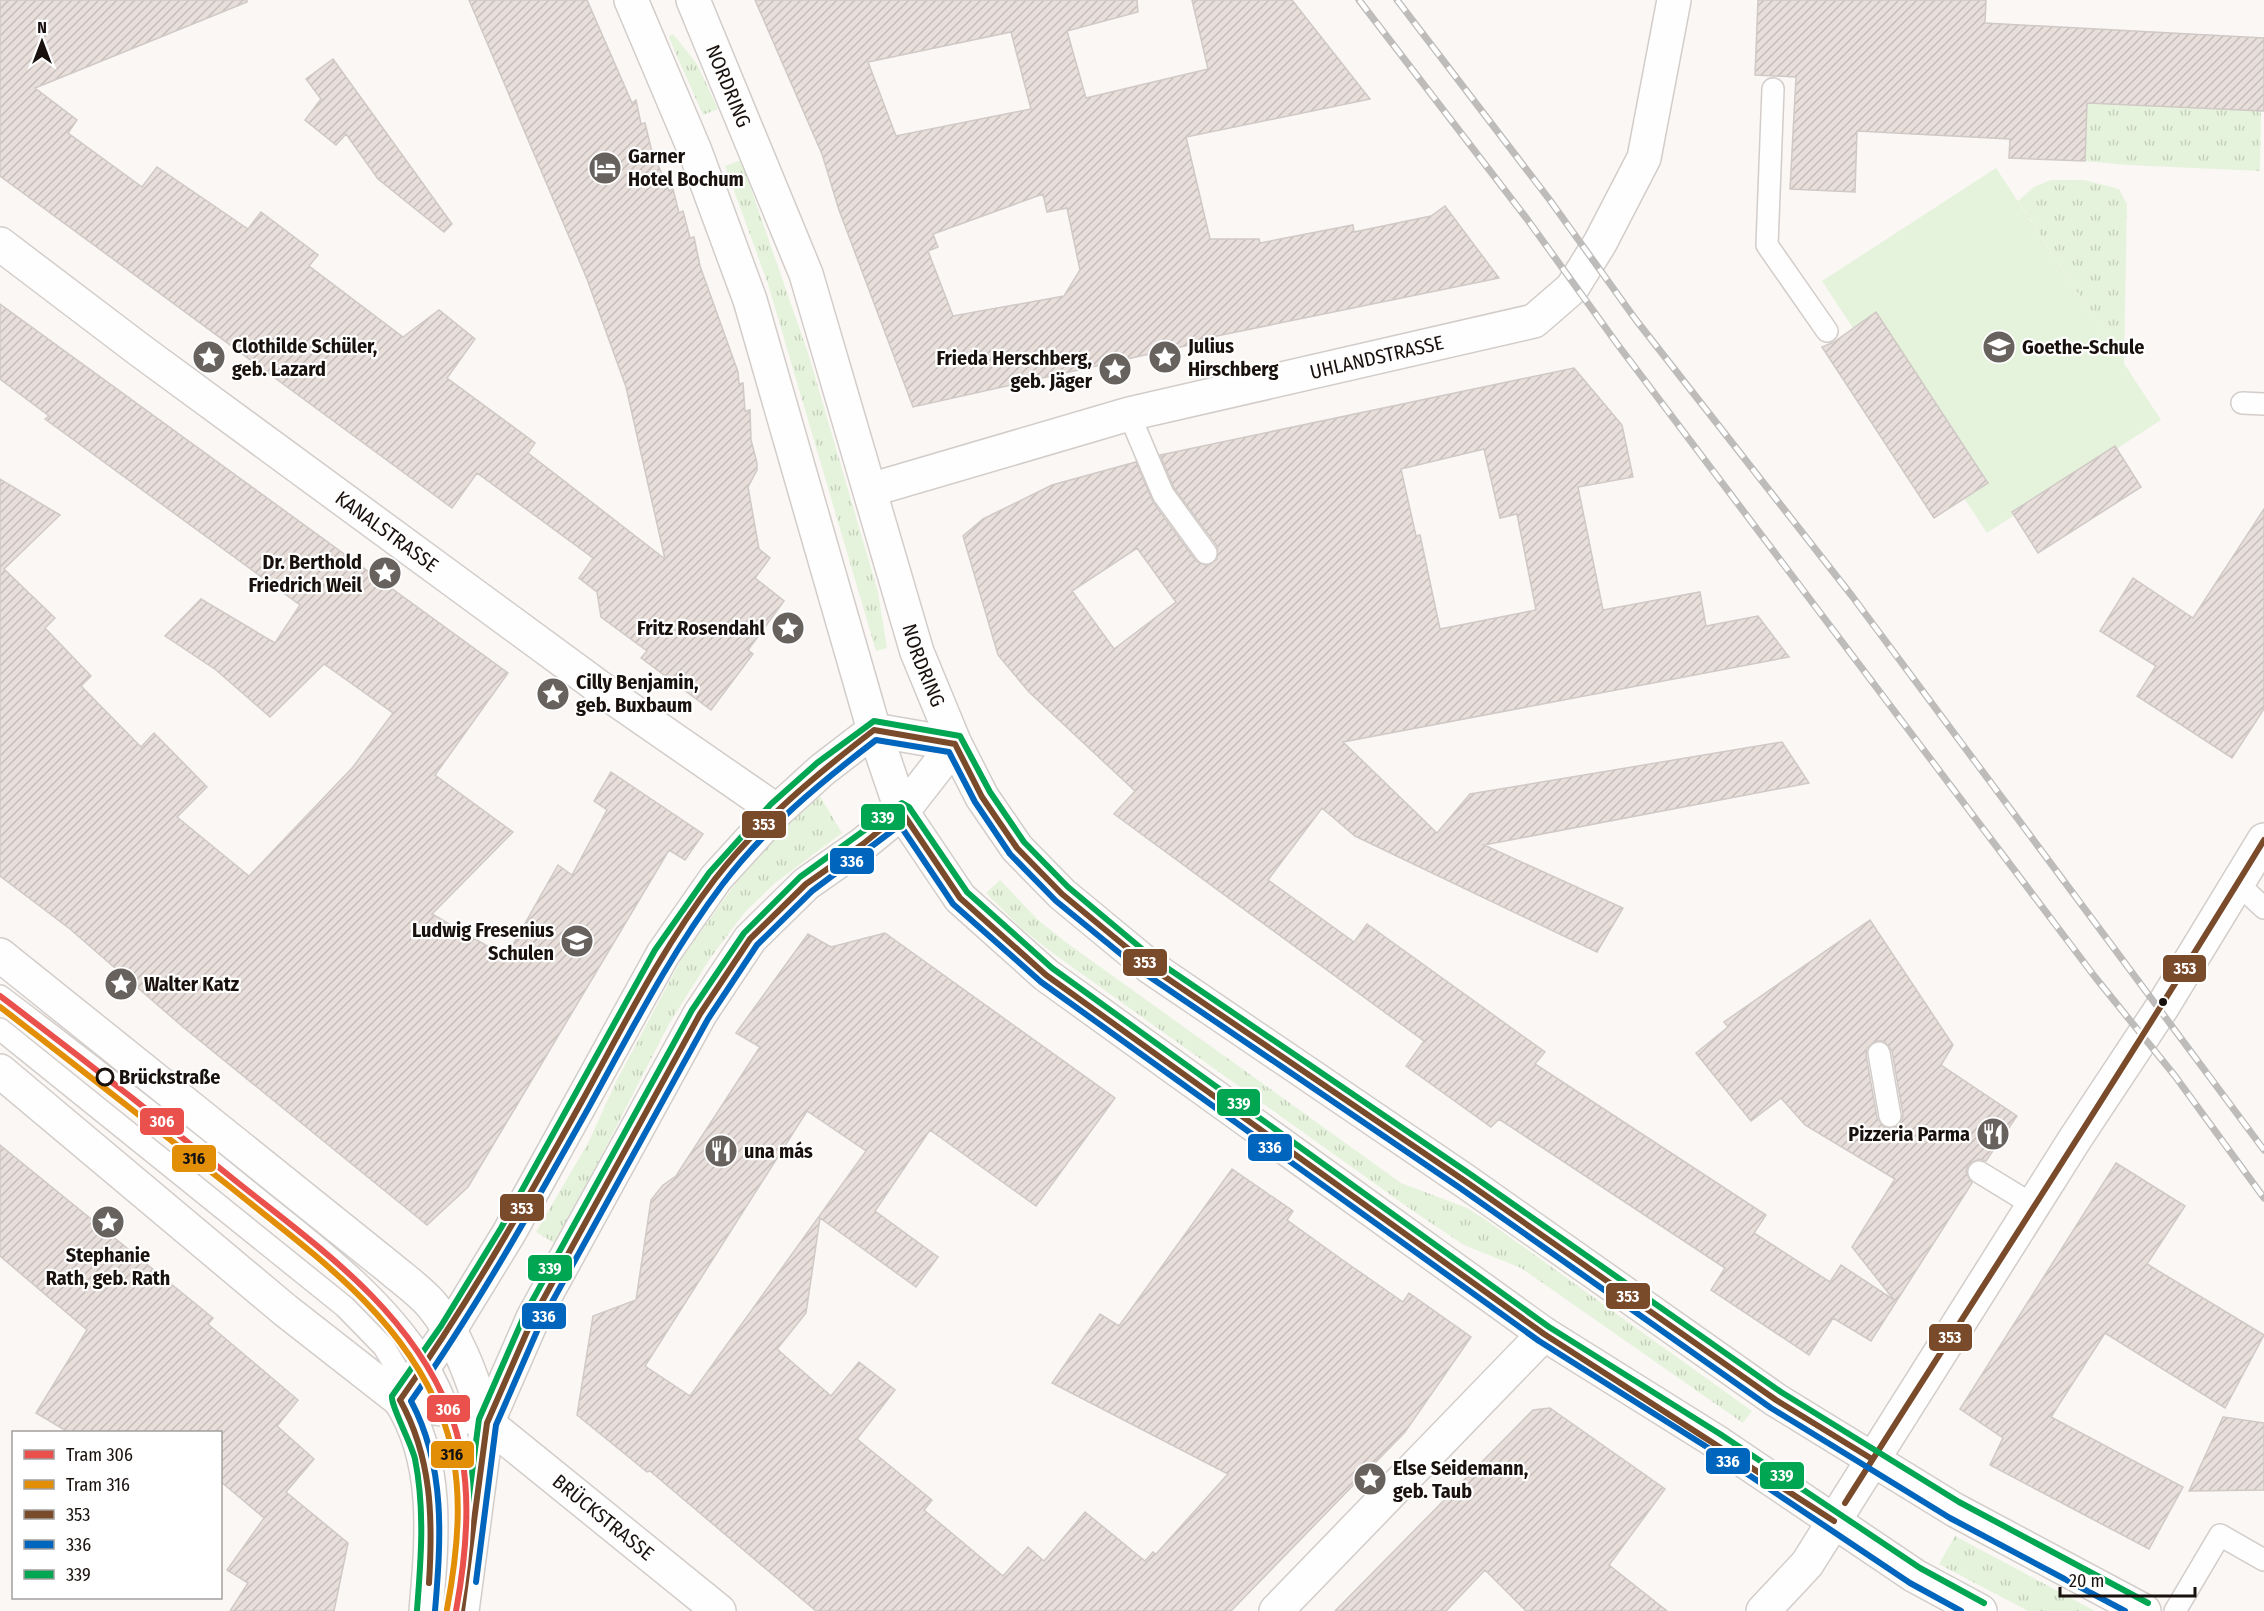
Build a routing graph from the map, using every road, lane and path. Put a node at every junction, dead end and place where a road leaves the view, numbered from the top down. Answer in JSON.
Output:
{"nodes":[{"id":1,"x":631,"y":0,"type":"edge"},
{"id":2,"x":693,"y":0,"type":"edge"},
{"id":3,"x":1674,"y":0,"type":"edge"},
{"id":4,"x":1773,"y":89,"type":"dead end"},
{"id":5,"x":0,"y":244,"type":"edge"},
{"id":6,"x":1827,"y":331,"type":"dead end"},
{"id":7,"x":2242,"y":403,"type":"dead end"},
{"id":8,"x":2264,"y":404,"type":"edge"},
{"id":9,"x":1129,"y":414,"type":"junction"},
{"id":10,"x":870,"y":490,"type":"junction"},
{"id":11,"x":1206,"y":553,"type":"dead end"},
{"id":12,"x":874,"y":730,"type":"junction"},
{"id":13,"x":955,"y":744,"type":"junction"},
{"id":14,"x":777,"y":811,"type":"junction"},
{"id":15,"x":902,"y":812,"type":"junction"},
{"id":16,"x":2264,"y":840,"type":"edge"},
{"id":17,"x":2237,"y":882,"type":"junction"},
{"id":18,"x":2264,"y":908,"type":"edge"},
{"id":19,"x":0,"y":956,"type":"edge"},
{"id":20,"x":0,"y":996,"type":"edge"},
{"id":21,"x":0,"y":1029,"type":"edge"},
{"id":22,"x":1879,"y":1053,"type":"dead end"},
{"id":23,"x":0,"y":1071,"type":"edge"},
{"id":24,"x":1890,"y":1116,"type":"dead end"},
{"id":25,"x":1979,"y":1172,"type":"dead end"},
{"id":26,"x":2033,"y":1205,"type":"junction"},
{"id":27,"x":449,"y":1330,"type":"junction"},
{"id":28,"x":1544,"y":1334,"type":"junction"},
{"id":29,"x":420,"y":1393,"type":"junction"},
{"id":30,"x":487,"y":1424,"type":"junction"},
{"id":31,"x":1872,"y":1459,"type":"junction"},
{"id":32,"x":476,"y":1512,"type":"junction"},
{"id":33,"x":1834,"y":1521,"type":"junction"},
{"id":34,"x":2264,"y":1560,"type":"edge"},
{"id":35,"x":426,"y":1611,"type":"edge"},
{"id":36,"x":462,"y":1611,"type":"edge"},
{"id":37,"x":719,"y":1611,"type":"edge"},
{"id":38,"x":1276,"y":1611,"type":"edge"},
{"id":39,"x":1763,"y":1611,"type":"edge"},
{"id":40,"x":1980,"y":1611,"type":"edge"},
{"id":41,"x":2144,"y":1611,"type":"edge"},
{"id":42,"x":2175,"y":1611,"type":"edge"}],
"edges":[{"from":1,"to":12,"type":"street"},
{"from":2,"to":10,"type":"street","name":"NORDRING"},
{"from":3,"to":9,"type":"street","name":"UHLANDSTRASSE"},
{"from":4,"to":6,"type":"lane"},
{"from":5,"to":14,"type":"street","name":"KANALSTRASSE"},
{"from":7,"to":8,"type":"lane"},
{"from":9,"to":10,"type":"street","name":"UHLANDSTRASSE"},
{"from":9,"to":11,"type":"lane"},
{"from":10,"to":13,"type":"street","name":"NORDRING"},
{"from":12,"to":13,"type":"street"},
{"from":12,"to":14,"type":"street"},
{"from":12,"to":15,"type":"street"},
{"from":13,"to":15,"type":"street"},
{"from":13,"to":31,"type":"street","name":"NORDRING"},
{"from":14,"to":27,"type":"street"},
{"from":15,"to":28,"type":"street"},
{"from":15,"to":30,"type":"street"},
{"from":16,"to":17,"type":"street"},
{"from":17,"to":18,"type":"lane"},
{"from":17,"to":26,"type":"street"},
{"from":19,"to":27,"type":"street"},
{"from":20,"to":29,"type":"lane"},
{"from":21,"to":29,"type":"lane"},
{"from":22,"to":24,"type":"lane"},
{"from":23,"to":29,"type":"street","name":"BRÜCKSTRASSE"},
{"from":25,"to":26,"type":"lane"},
{"from":26,"to":31,"type":"street"},
{"from":27,"to":29,"type":"street"},
{"from":27,"to":30,"type":"street"},
{"from":28,"to":33,"type":"street"},
{"from":28,"to":38,"type":"street"},
{"from":29,"to":30,"type":"street","name":"BRÜCKSTRASSE"},
{"from":29,"to":32,"type":"lane"},
{"from":29,"to":35,"type":"street"},
{"from":30,"to":32,"type":"street"},
{"from":30,"to":37,"type":"street","name":"BRÜCKSTRASSE"},
{"from":31,"to":33,"type":"street"},
{"from":31,"to":41,"type":"street","name":"NORDRING"},
{"from":32,"to":36,"type":"street"},
{"from":33,"to":39,"type":"street"},
{"from":33,"to":40,"type":"street"},
{"from":34,"to":42,"type":"lane"}]}
